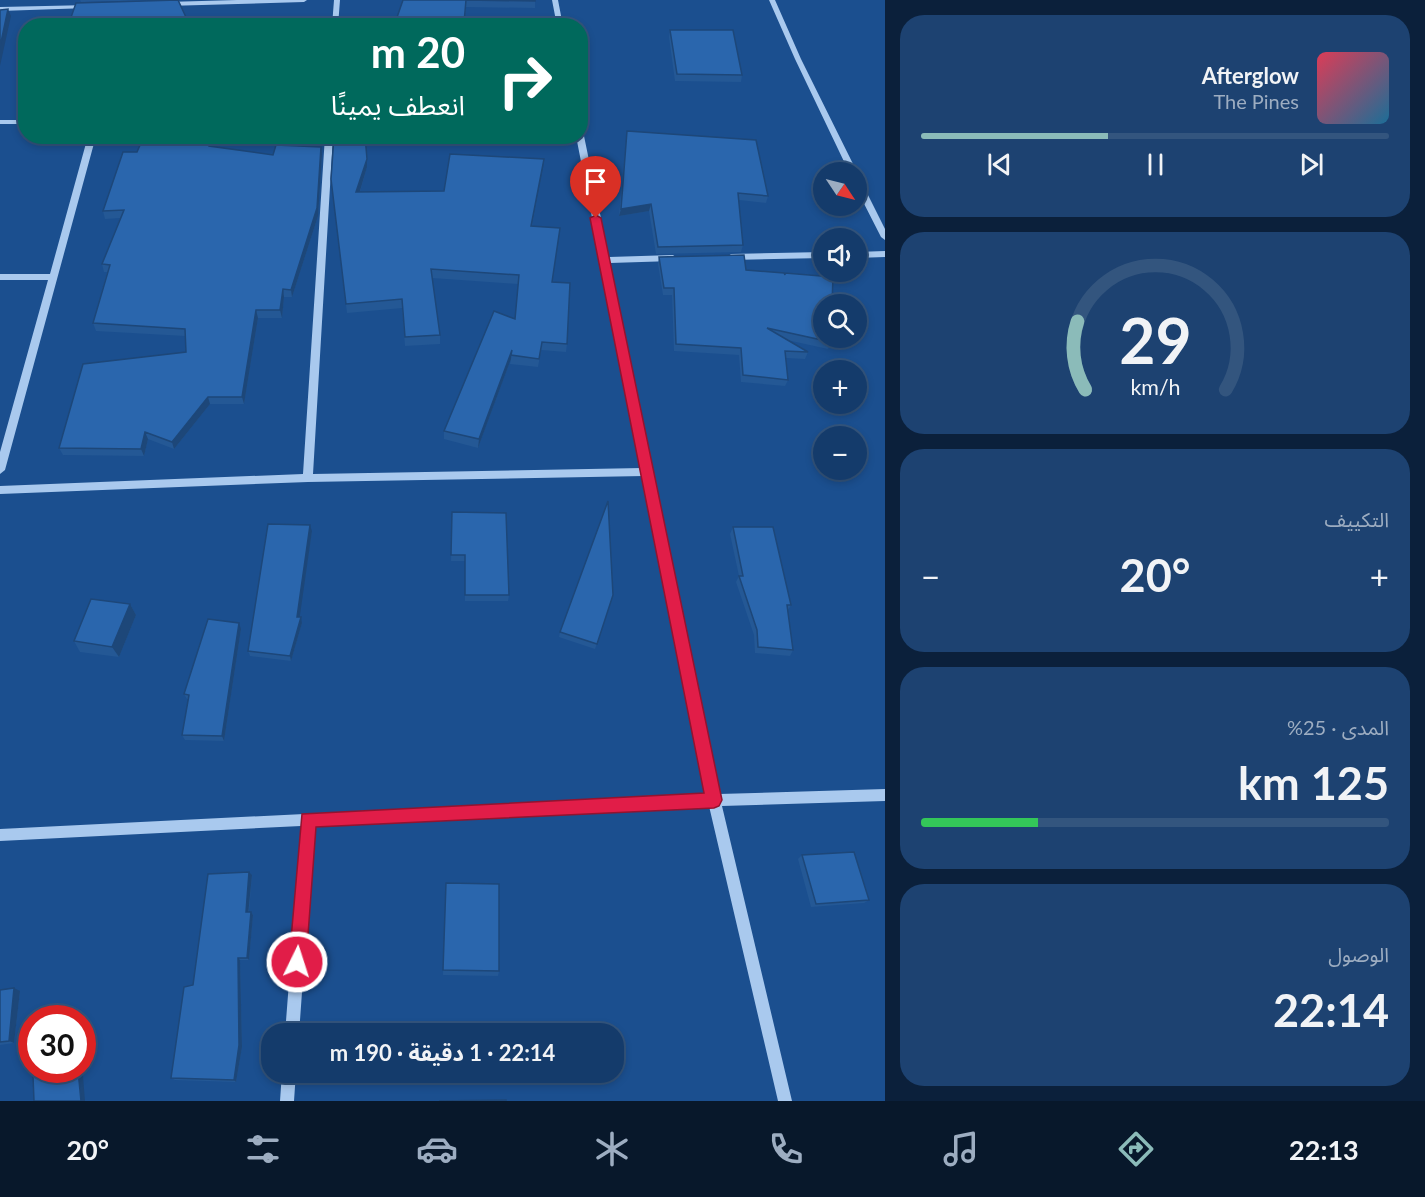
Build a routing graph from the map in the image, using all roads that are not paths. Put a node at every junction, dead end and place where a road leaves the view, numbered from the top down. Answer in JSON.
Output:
{"nodes":[{"id":1,"x":304,"y":0,"type":"edge"},
{"id":2,"x":337,"y":0,"type":"edge"},
{"id":3,"x":555,"y":0,"type":"edge"},
{"id":4,"x":772,"y":0,"type":"edge"},
{"id":5,"x":152,"y":4,"type":"edge"},
{"id":6,"x":93,"y":6,"type":"edge"},
{"id":7,"x":0,"y":9,"type":"edge"},
{"id":8,"x":336,"y":18,"type":"edge"},
{"id":9,"x":558,"y":18,"type":"edge"},
{"id":10,"x":0,"y":122,"type":"edge"},
{"id":11,"x":18,"y":122,"type":"edge"},
{"id":12,"x":90,"y":144,"type":"edge"},
{"id":13,"x":328,"y":144,"type":"edge"},
{"id":14,"x":581,"y":144,"type":"edge"},
{"id":15,"x":848,"y":162,"type":"edge"},
{"id":16,"x":867,"y":201,"type":"edge"},
{"id":17,"x":885,"y":237,"type":"edge"},
{"id":18,"x":885,"y":254,"type":"edge"},
{"id":19,"x":813,"y":255,"type":"edge"},
{"id":20,"x":867,"y":255,"type":"edge"},
{"id":21,"x":719,"y":257,"type":"edge"},
{"id":22,"x":684,"y":258,"type":"edge"},
{"id":23,"x":603,"y":260,"type":"junction"},
{"id":24,"x":0,"y":277,"type":"edge"},
{"id":25,"x":52,"y":277,"type":"junction"},
{"id":26,"x":0,"y":470,"type":"edge"},
{"id":27,"x":646,"y":472,"type":"junction"},
{"id":28,"x":308,"y":478,"type":"junction"},
{"id":29,"x":0,"y":490,"type":"edge"},
{"id":30,"x":885,"y":795,"type":"edge"},
{"id":31,"x":714,"y":800,"type":"junction"},
{"id":32,"x":308,"y":819,"type":"junction"},
{"id":33,"x":0,"y":836,"type":"edge"},
{"id":34,"x":293,"y":1023,"type":"edge"},
{"id":35,"x":288,"y":1083,"type":"edge"},
{"id":36,"x":287,"y":1101,"type":"edge"},
{"id":37,"x":785,"y":1101,"type":"edge"}],
"edges":[{"from":1,"to":5,"type":"street"},
{"from":2,"to":8,"type":"street"},
{"from":3,"to":9,"type":"street"},
{"from":4,"to":15,"type":"street"},
{"from":6,"to":7,"type":"street"},
{"from":10,"to":11,"type":"street"},
{"from":12,"to":25,"type":"street"},
{"from":13,"to":28,"type":"street"},
{"from":14,"to":23,"type":"street"},
{"from":16,"to":17,"type":"street"},
{"from":18,"to":20,"type":"street"},
{"from":19,"to":21,"type":"street"},
{"from":22,"to":23,"type":"street"},
{"from":23,"to":27,"type":"street"},
{"from":24,"to":25,"type":"street"},
{"from":25,"to":26,"type":"street"},
{"from":27,"to":28,"type":"street"},
{"from":27,"to":31,"type":"street"},
{"from":28,"to":29,"type":"street"},
{"from":30,"to":31,"type":"street"},
{"from":31,"to":32,"type":"street"},
{"from":31,"to":37,"type":"street"},
{"from":32,"to":33,"type":"street"},
{"from":32,"to":34,"type":"street"},
{"from":35,"to":36,"type":"street"}]}
